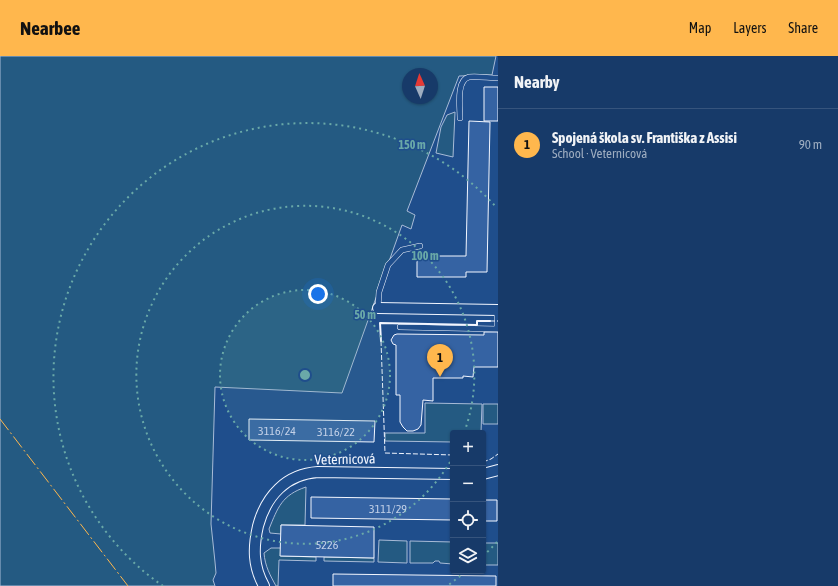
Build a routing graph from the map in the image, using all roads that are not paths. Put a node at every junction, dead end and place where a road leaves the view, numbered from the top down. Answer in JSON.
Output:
{"nodes":[{"id":1,"x":498,"y":78,"type":"edge"},
{"id":2,"x":460,"y":118,"type":"dead end"},
{"id":3,"x":420,"y":246,"type":"dead end"},
{"id":4,"x":378,"y":308,"type":"joint"},
{"id":5,"x":498,"y":310,"type":"edge"},
{"id":6,"x":400,"y":327,"type":"dead end"},
{"id":7,"x":498,"y":470,"type":"edge"},
{"id":8,"x":486,"y":473,"type":"edge"},
{"id":9,"x":450,"y":474,"type":"edge"},
{"id":10,"x":264,"y":586,"type":"edge"}],
"edges":[{"from":1,"to":2,"type":"lane"},
{"from":3,"to":4,"type":"lane"},
{"from":4,"to":5,"type":"street"},
{"from":5,"to":6,"type":"lane"},
{"from":7,"to":8,"type":"street"},
{"from":9,"to":10,"type":"street","name":"Veternicová"}]}
